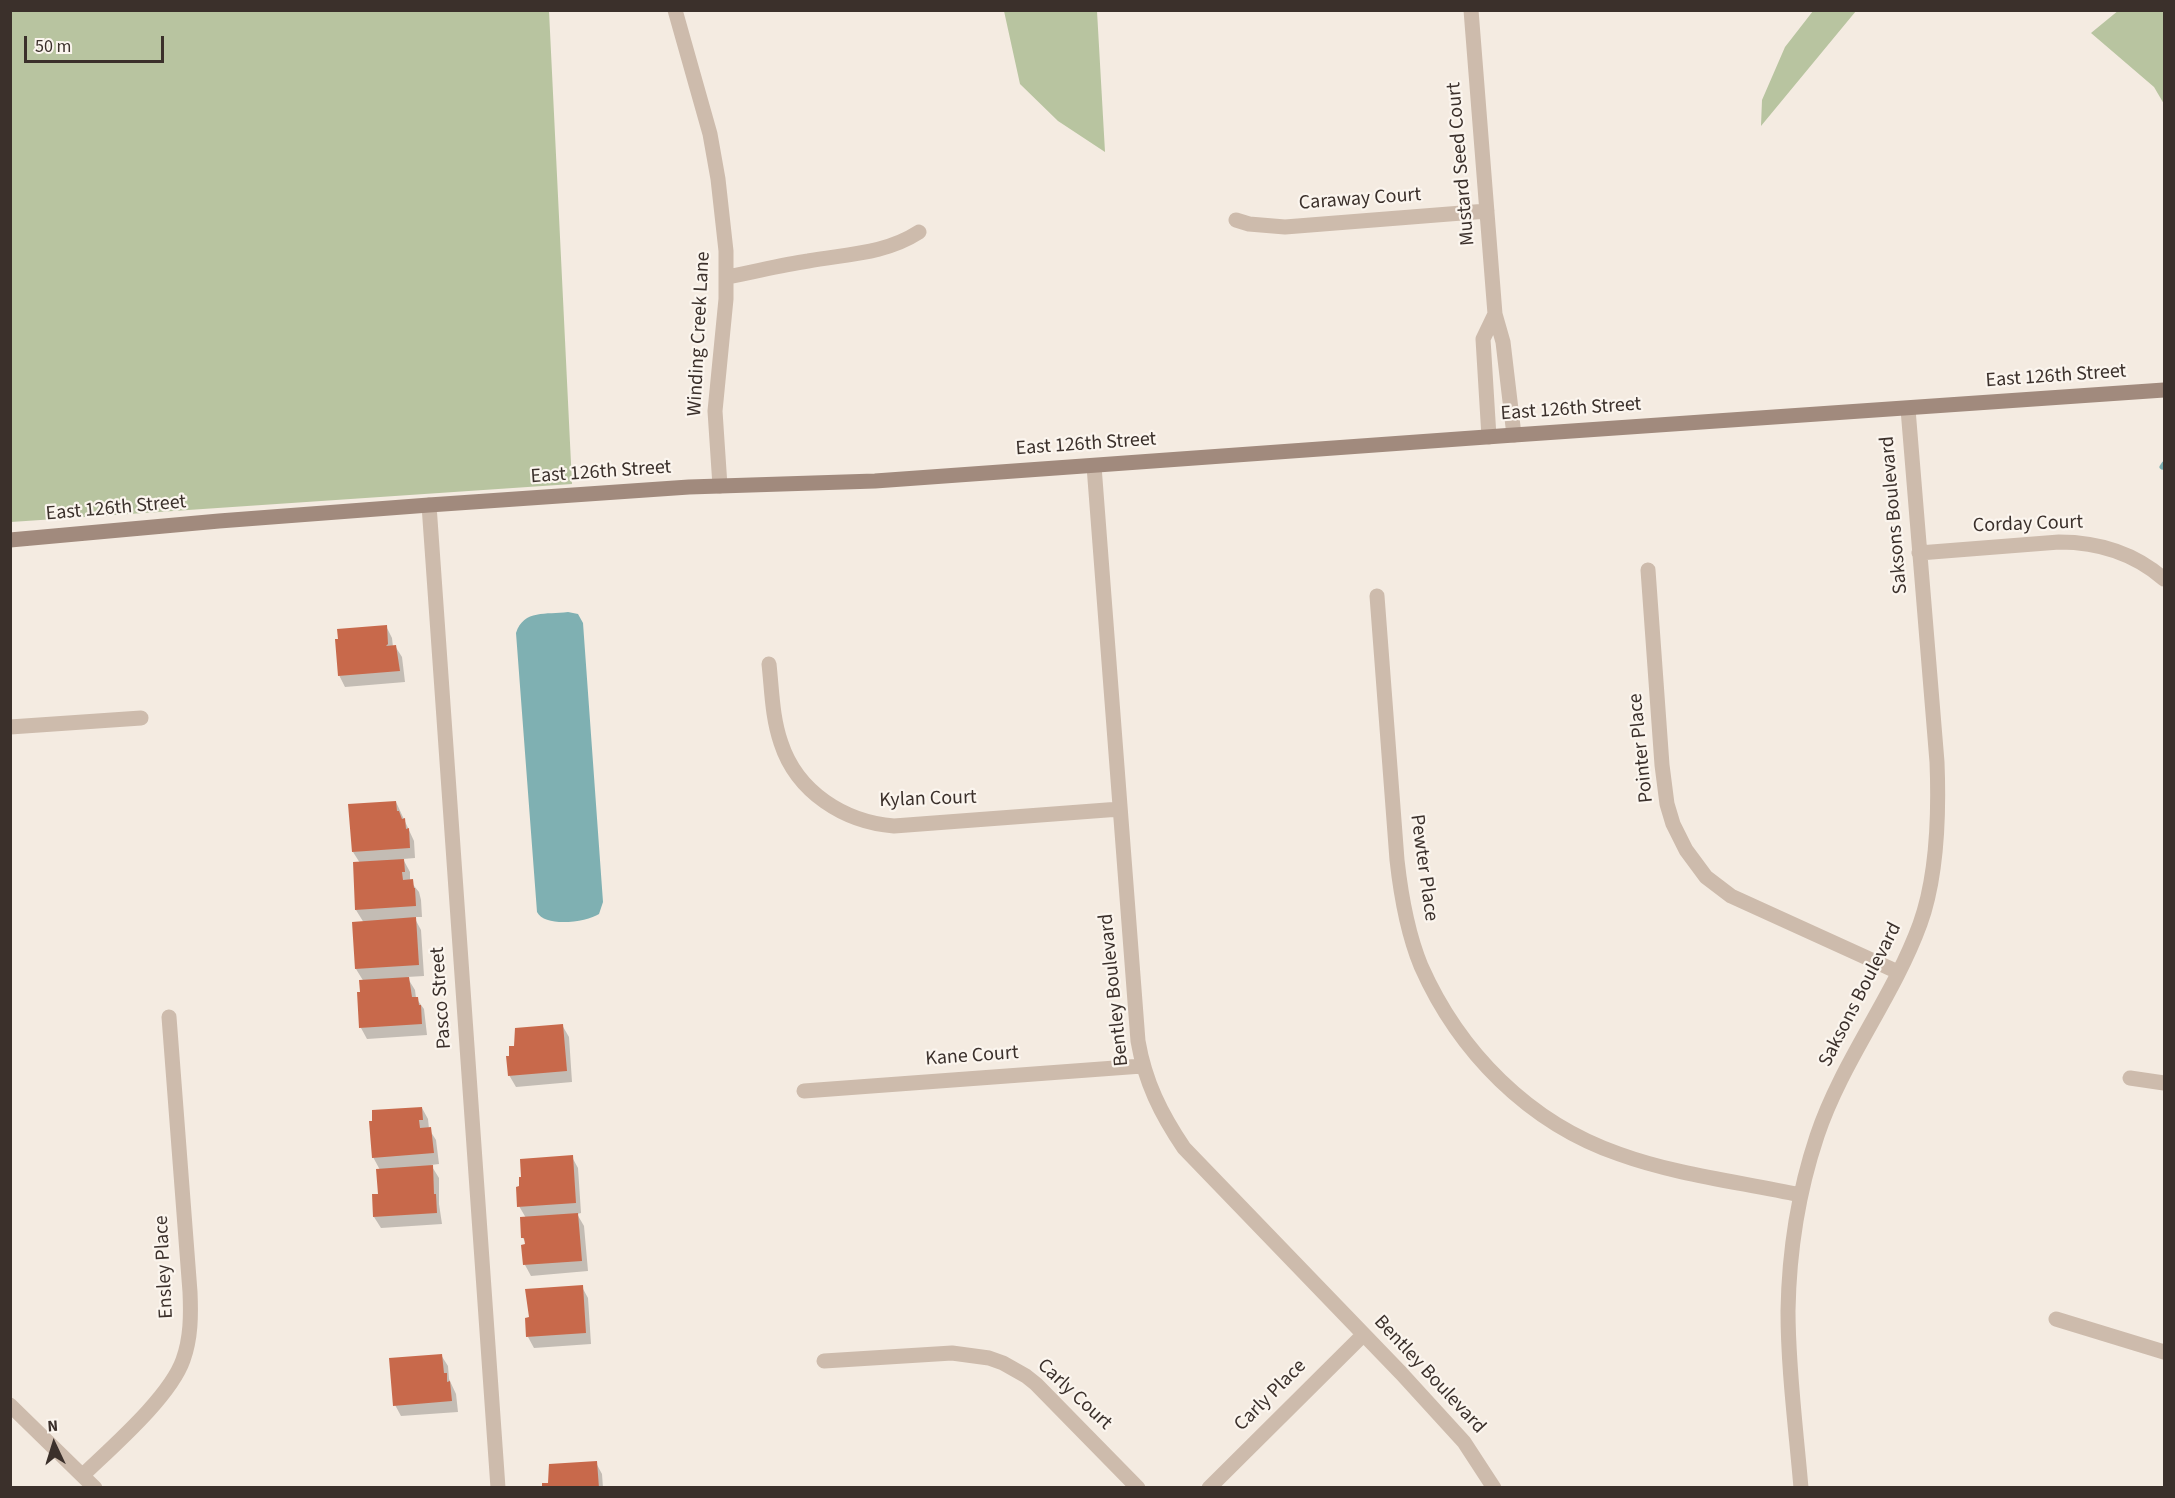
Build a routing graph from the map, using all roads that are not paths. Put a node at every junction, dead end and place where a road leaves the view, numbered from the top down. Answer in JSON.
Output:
{"nodes":[{"id":1,"x":675,"y":10,"type":"edge"},
{"id":2,"x":1471,"y":10,"type":"edge"},
{"id":3,"x":1487,"y":211,"type":"junction"},
{"id":4,"x":1236,"y":220,"type":"dead end"},
{"id":5,"x":919,"y":232,"type":"dead end"},
{"id":6,"x":727,"y":277,"type":"junction"},
{"id":7,"x":1495,"y":314,"type":"junction"},
{"id":8,"x":2164,"y":390,"type":"edge"},
{"id":9,"x":1908,"y":409,"type":"junction"},
{"id":10,"x":1514,"y":435,"type":"junction"},
{"id":11,"x":1489,"y":437,"type":"junction"},
{"id":12,"x":1094,"y":466,"type":"junction"},
{"id":13,"x":720,"y":486,"type":"junction"},
{"id":14,"x":429,"y":505,"type":"junction"},
{"id":15,"x":10,"y":540,"type":"edge"},
{"id":16,"x":1919,"y":553,"type":"junction"},
{"id":17,"x":1648,"y":570,"type":"dead end"},
{"id":18,"x":2164,"y":579,"type":"edge"},
{"id":19,"x":1377,"y":596,"type":"dead end"},
{"id":20,"x":769,"y":664,"type":"dead end"},
{"id":21,"x":141,"y":718,"type":"dead end"},
{"id":22,"x":10,"y":727,"type":"edge"},
{"id":23,"x":1120,"y":809,"type":"junction"},
{"id":24,"x":1898,"y":972,"type":"junction"},
{"id":25,"x":169,"y":1017,"type":"dead end"},
{"id":26,"x":1142,"y":1066,"type":"junction"},
{"id":27,"x":2130,"y":1078,"type":"dead end"},
{"id":28,"x":2164,"y":1083,"type":"edge"},
{"id":29,"x":804,"y":1091,"type":"dead end"},
{"id":30,"x":1800,"y":1195,"type":"junction"},
{"id":31,"x":2056,"y":1319,"type":"dead end"},
{"id":32,"x":1363,"y":1335,"type":"junction"},
{"id":33,"x":2164,"y":1352,"type":"edge"},
{"id":34,"x":824,"y":1361,"type":"dead end"},
{"id":35,"x":10,"y":1405,"type":"edge"},
{"id":36,"x":83,"y":1475,"type":"junction"},
{"id":37,"x":95,"y":1488,"type":"edge"},
{"id":38,"x":498,"y":1488,"type":"edge"},
{"id":39,"x":1138,"y":1488,"type":"edge"},
{"id":40,"x":1209,"y":1488,"type":"edge"},
{"id":41,"x":1494,"y":1488,"type":"edge"},
{"id":42,"x":1801,"y":1488,"type":"edge"}],
"edges":[{"from":1,"to":6,"type":"street","name":"Winding Creek Lane"},
{"from":2,"to":3,"type":"street","name":"Mustard Seed Court"},
{"from":3,"to":4,"type":"street","name":"Caraway Court"},
{"from":3,"to":7,"type":"street","name":"Mustard Seed Court"},
{"from":5,"to":6,"type":"street"},
{"from":6,"to":13,"type":"street","name":"Winding Creek Lane"},
{"from":7,"to":10,"type":"street","name":"Mustard Seed Court"},
{"from":7,"to":11,"type":"street","name":"Mustard Seed Court"},
{"from":8,"to":9,"type":"main road","name":"East 126th Street"},
{"from":9,"to":10,"type":"main road","name":"East 126th Street"},
{"from":9,"to":16,"type":"street","name":"Saksons Boulevard"},
{"from":10,"to":11,"type":"main road","name":"East 126th Street"},
{"from":11,"to":12,"type":"main road","name":"East 126th Street"},
{"from":12,"to":13,"type":"main road","name":"East 126th Street"},
{"from":12,"to":23,"type":"street","name":"Bentley Boulevard"},
{"from":13,"to":14,"type":"main road","name":"East 126th Street"},
{"from":14,"to":15,"type":"main road","name":"East 126th Street"},
{"from":14,"to":38,"type":"street","name":"Pasco Street"},
{"from":16,"to":18,"type":"street","name":"Corday Court"},
{"from":16,"to":24,"type":"street","name":"Saksons Boulevard"},
{"from":17,"to":24,"type":"street","name":"Pointer Place"},
{"from":19,"to":30,"type":"street","name":"Pewter Place"},
{"from":20,"to":23,"type":"street","name":"Kylan Court"},
{"from":21,"to":22,"type":"street"},
{"from":23,"to":26,"type":"street","name":"Bentley Boulevard"},
{"from":24,"to":30,"type":"street","name":"Saksons Boulevard"},
{"from":25,"to":36,"type":"street","name":"Ensley Place"},
{"from":26,"to":29,"type":"street","name":"Kane Court"},
{"from":26,"to":32,"type":"street","name":"Bentley Boulevard"},
{"from":27,"to":28,"type":"street"},
{"from":30,"to":42,"type":"street","name":"Saksons Boulevard"},
{"from":31,"to":33,"type":"street"},
{"from":32,"to":40,"type":"street","name":"Carly Place"},
{"from":32,"to":41,"type":"street","name":"Bentley Boulevard"},
{"from":34,"to":39,"type":"street","name":"Carly Court"},
{"from":35,"to":36,"type":"street"},
{"from":36,"to":37,"type":"street"}]}
